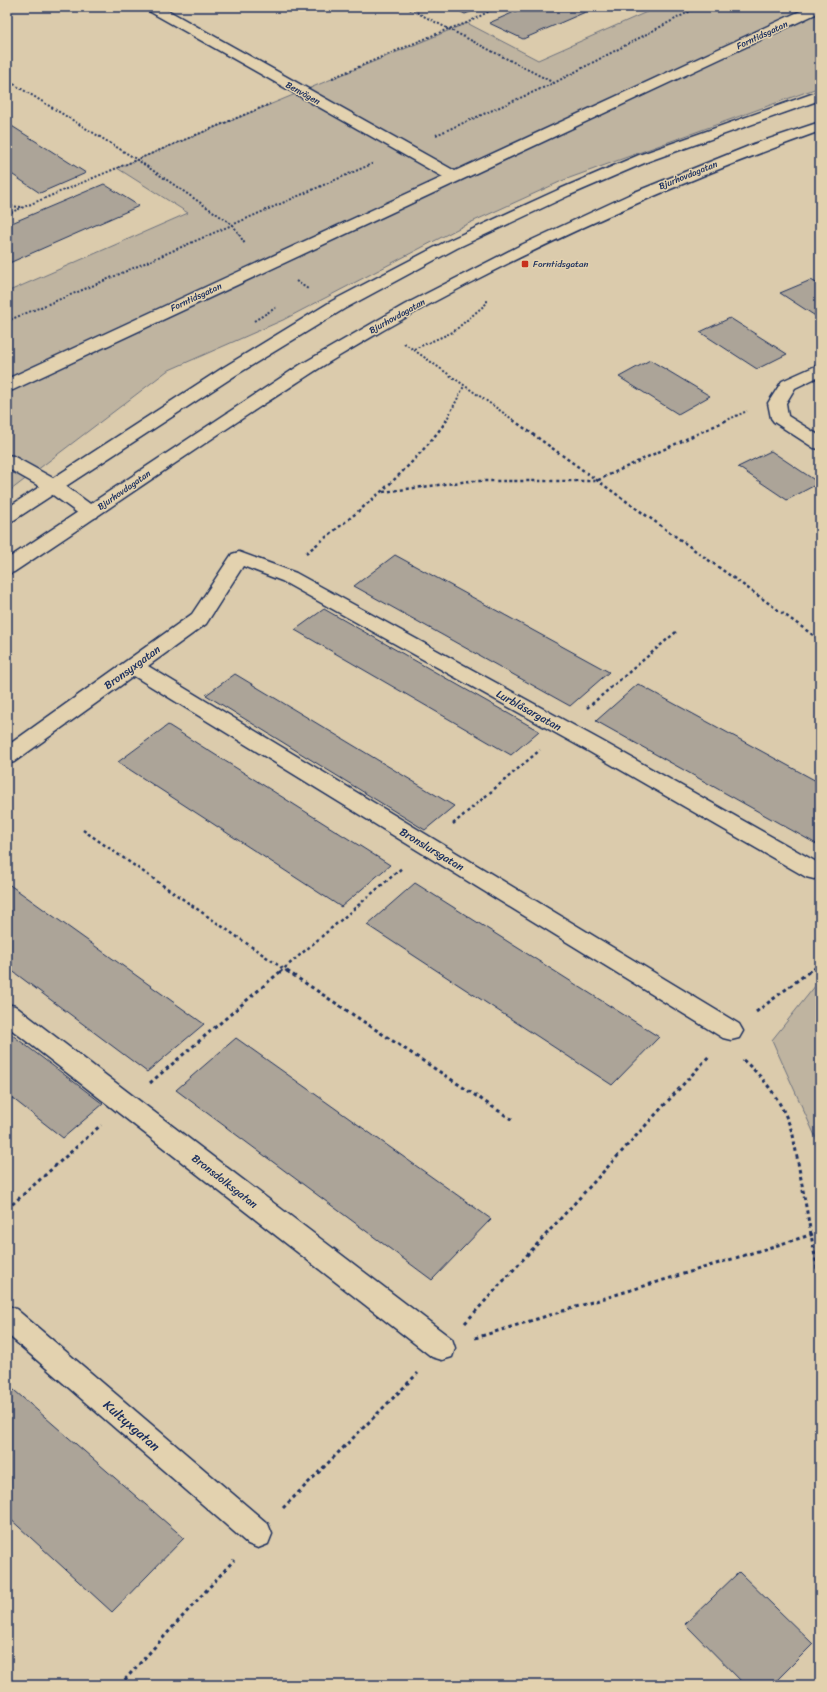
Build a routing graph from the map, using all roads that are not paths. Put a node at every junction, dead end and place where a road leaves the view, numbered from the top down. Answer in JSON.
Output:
{"nodes":[{"id":1,"x":152,"y":7,"type":"edge"},
{"id":2,"x":820,"y":7,"type":"edge"},
{"id":3,"x":820,"y":95,"type":"edge"},
{"id":4,"x":820,"y":126,"type":"edge"},
{"id":5,"x":455,"y":177,"type":"junction"},
{"id":6,"x":820,"y":369,"type":"edge"},
{"id":7,"x":7,"y":386,"type":"edge"},
{"id":8,"x":820,"y":444,"type":"edge"},
{"id":9,"x":7,"y":460,"type":"edge"},
{"id":10,"x":53,"y":486,"type":"junction"},
{"id":11,"x":90,"y":513,"type":"junction"},
{"id":12,"x":7,"y":516,"type":"edge"},
{"id":13,"x":239,"y":558,"type":"joint"},
{"id":14,"x":7,"y":568,"type":"edge"},
{"id":15,"x":133,"y":666,"type":"junction"},
{"id":16,"x":7,"y":757,"type":"edge"},
{"id":17,"x":814,"y":871,"type":"dead end"},
{"id":18,"x":7,"y":1013,"type":"edge"},
{"id":19,"x":726,"y":1037,"type":"road end"},
{"id":20,"x":7,"y":1317,"type":"edge"},
{"id":21,"x":442,"y":1348,"type":"road end"},
{"id":22,"x":258,"y":1534,"type":"dead end"}],
"edges":[{"from":1,"to":5,"type":"street","name":"Benvägen"},
{"from":2,"to":5,"type":"street","name":"Forntidsgatan"},
{"from":3,"to":10,"type":"street"},
{"from":4,"to":11,"type":"street","name":"Bjurhovdagatan"},
{"from":5,"to":7,"type":"street","name":"Forntidsgatan"},
{"from":6,"to":8,"type":"street"},
{"from":9,"to":10,"type":"street"},
{"from":10,"to":11,"type":"street"},
{"from":10,"to":12,"type":"street"},
{"from":11,"to":14,"type":"street","name":"Bjurhovdagatan"},
{"from":13,"to":15,"type":"street","name":"Bronsyxgatan"},
{"from":13,"to":17,"type":"street","name":"Lurblåsargatan"},
{"from":15,"to":16,"type":"street","name":"Bronsyxgatan"},
{"from":15,"to":19,"type":"street","name":"Bronslursgatan"},
{"from":18,"to":21,"type":"street","name":"Bronsdolksgatan"},
{"from":20,"to":22,"type":"street","name":"Kultyxgatan"}]}
